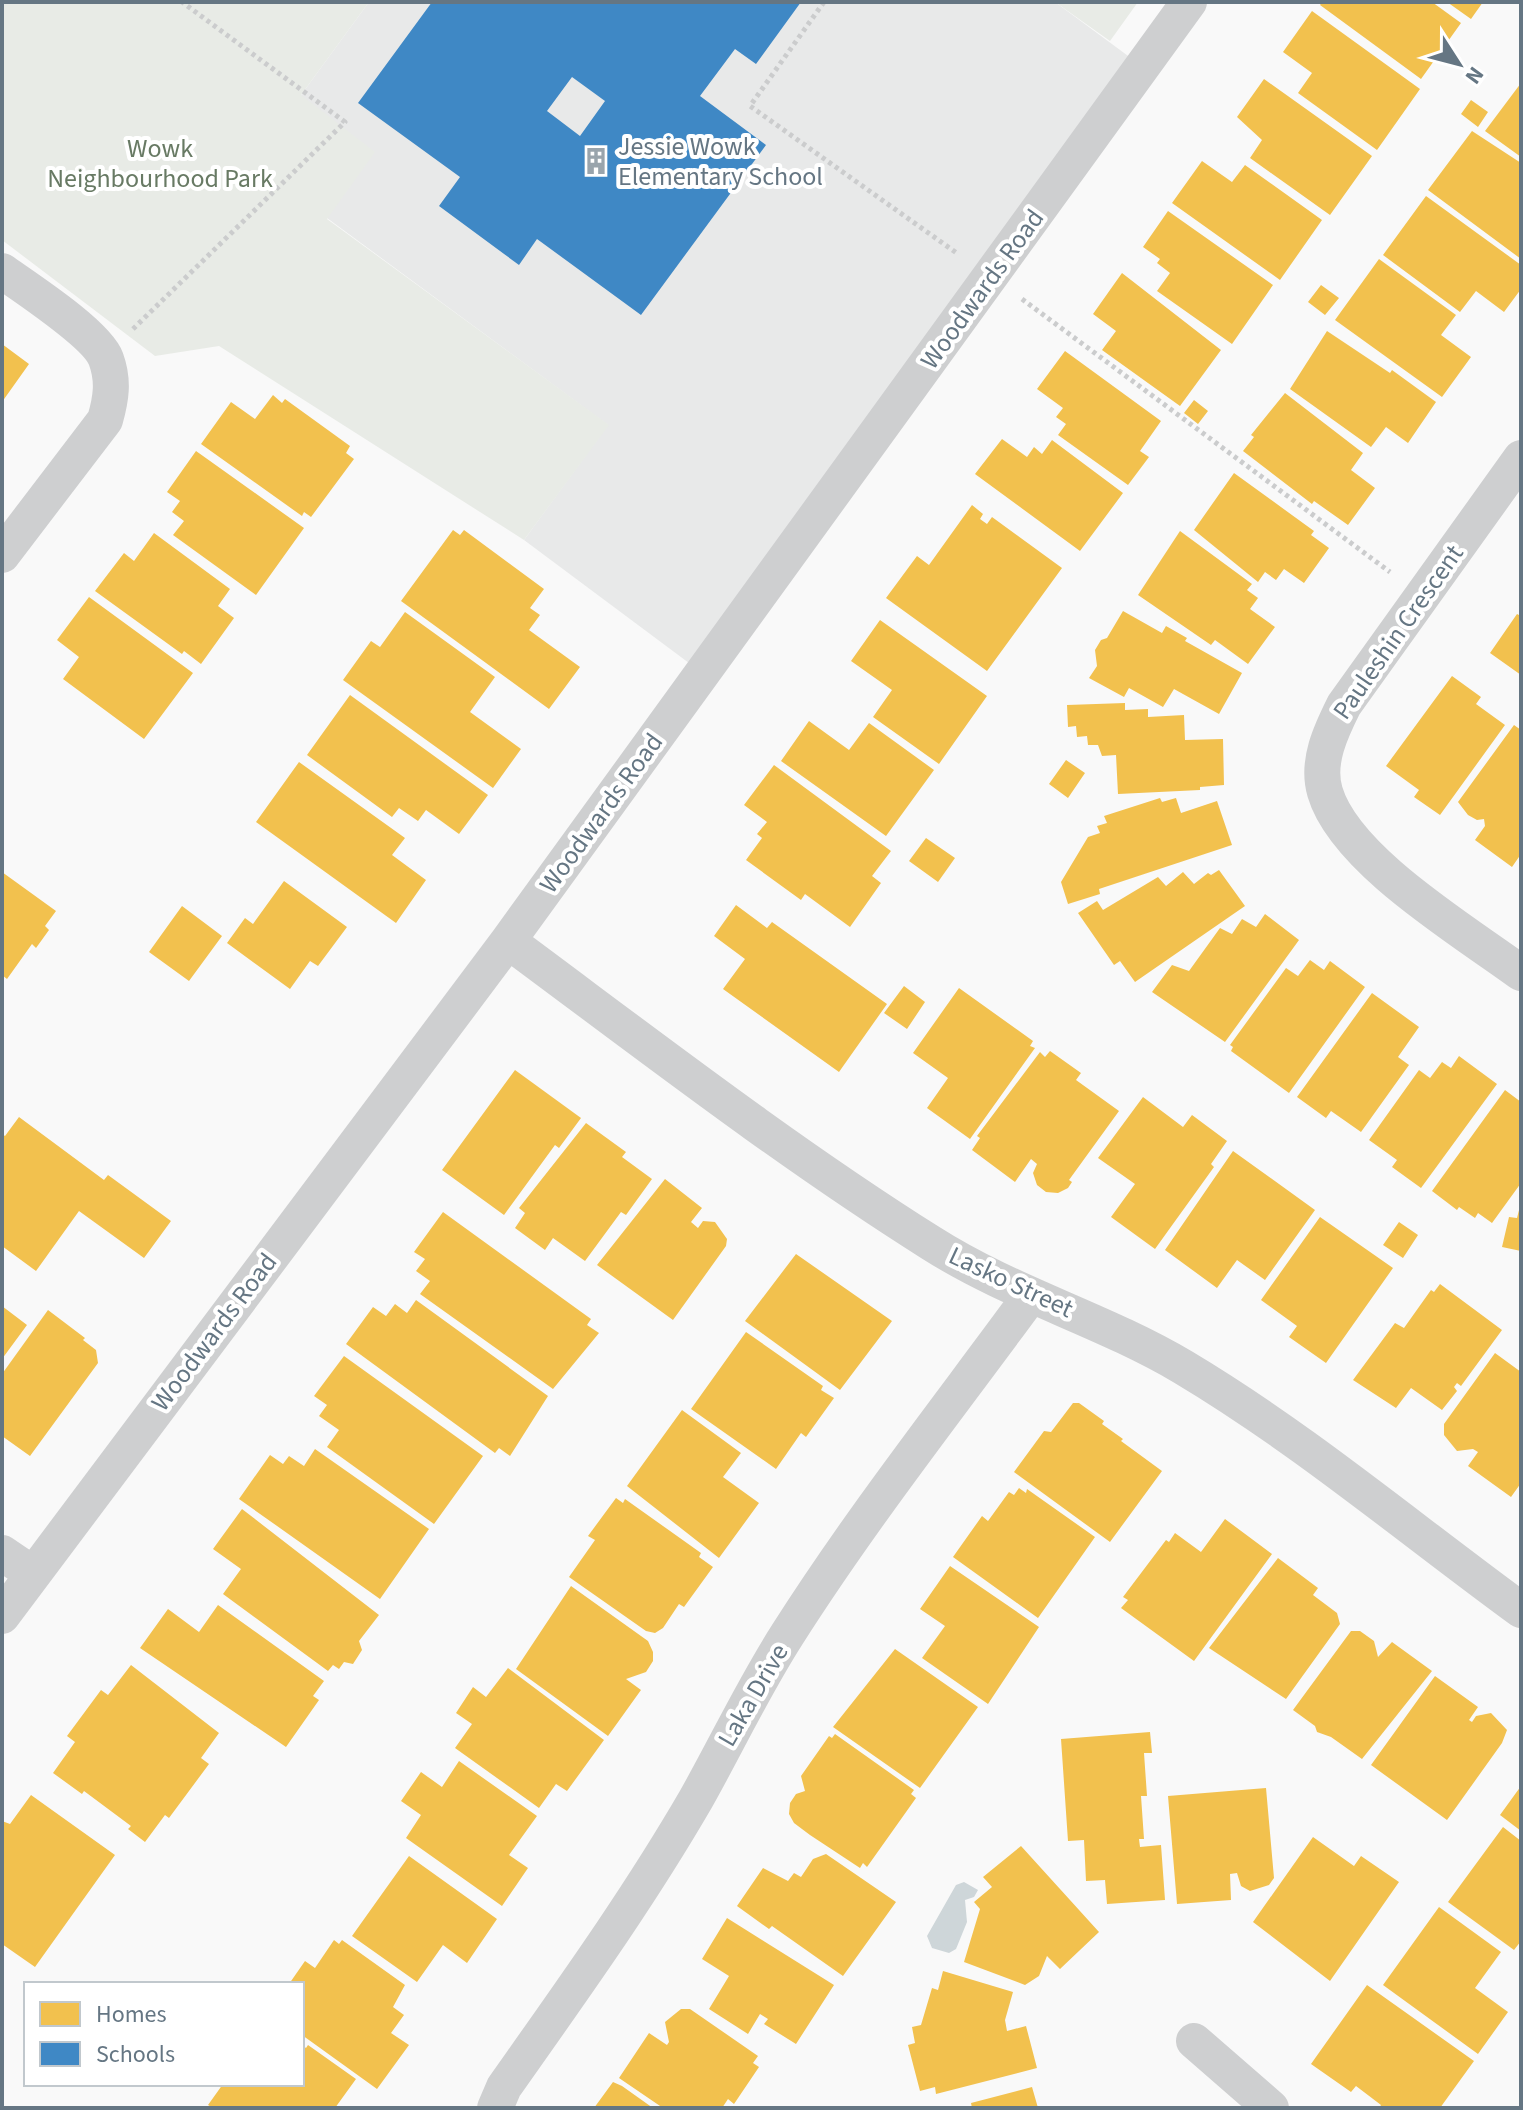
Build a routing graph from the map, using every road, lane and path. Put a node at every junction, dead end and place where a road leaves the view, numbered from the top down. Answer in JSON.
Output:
{"nodes":[{"id":1,"x":182,"y":2,"type":"edge"},
{"id":2,"x":824,"y":2,"type":"edge"},
{"id":3,"x":1189,"y":2,"type":"edge"},
{"id":4,"x":960,"y":256,"type":"dead end"},
{"id":5,"x":2,"y":271,"type":"edge"},
{"id":6,"x":1012,"y":291,"type":"dead end"},
{"id":7,"x":105,"y":357,"type":"junction"},
{"id":8,"x":1521,"y":458,"type":"edge"},
{"id":9,"x":2,"y":555,"type":"edge"},
{"id":10,"x":1421,"y":595,"type":"junction"},
{"id":11,"x":508,"y":941,"type":"junction"},
{"id":12,"x":1521,"y":973,"type":"edge"},
{"id":13,"x":1031,"y":1295,"type":"junction"},
{"id":14,"x":2,"y":1553,"type":"edge"},
{"id":15,"x":33,"y":1574,"type":"junction"},
{"id":16,"x":1521,"y":1610,"type":"edge"},
{"id":17,"x":2,"y":1616,"type":"edge"},
{"id":18,"x":1194,"y":2041,"type":"dead end"},
{"id":19,"x":495,"y":2108,"type":"edge"},
{"id":20,"x":1271,"y":2108,"type":"edge"}],
"edges":[{"from":1,"to":7,"type":"path"},
{"from":2,"to":4,"type":"path"},
{"from":3,"to":11,"type":"street","name":"Woodwards Road"},
{"from":5,"to":7,"type":"street"},
{"from":6,"to":10,"type":"path"},
{"from":7,"to":9,"type":"street"},
{"from":8,"to":10,"type":"street","name":"Pauleshin Crescent"},
{"from":10,"to":12,"type":"street","name":"Pauleshin Crescent"},
{"from":11,"to":13,"type":"street","name":"Lasko Street"},
{"from":11,"to":15,"type":"street","name":"Woodwards Road"},
{"from":13,"to":16,"type":"street","name":"Lasko Street"},
{"from":13,"to":19,"type":"street","name":"Laka Drive"},
{"from":14,"to":15,"type":"street"},
{"from":15,"to":17,"type":"street","name":"Woodwards Road"},
{"from":18,"to":20,"type":"street"}]}
